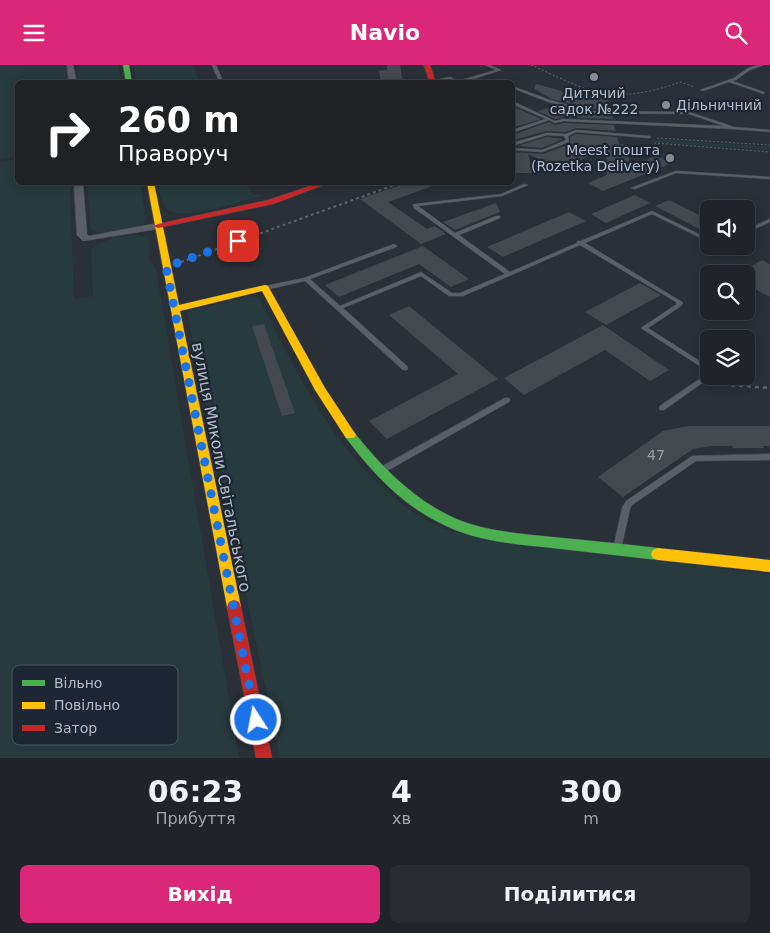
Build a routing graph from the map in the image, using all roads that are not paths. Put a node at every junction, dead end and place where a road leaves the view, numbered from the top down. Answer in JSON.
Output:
{"nodes":[{"id":1,"x":70,"y":65,"type":"edge"},
{"id":2,"x":126,"y":65,"type":"edge"},
{"id":3,"x":214,"y":65,"type":"edge"},
{"id":4,"x":427,"y":65,"type":"edge"},
{"id":5,"x":487,"y":65,"type":"edge"},
{"id":6,"x":762,"y":65,"type":"edge"},
{"id":7,"x":72,"y":80,"type":"edge"},
{"id":8,"x":128,"y":80,"type":"edge"},
{"id":9,"x":220,"y":80,"type":"edge"},
{"id":10,"x":431,"y":80,"type":"edge"},
{"id":11,"x":441,"y":80,"type":"edge"},
{"id":12,"x":454,"y":80,"type":"edge"},
{"id":13,"x":466,"y":80,"type":"edge"},
{"id":14,"x":729,"y":81,"type":"junction"},
{"id":15,"x":515,"y":88,"type":"edge"},
{"id":16,"x":702,"y":90,"type":"road end"},
{"id":17,"x":763,"y":93,"type":"dead end"},
{"id":18,"x":515,"y":103,"type":"edge"},
{"id":19,"x":549,"y":119,"type":"junction"},
{"id":20,"x":732,"y":128,"type":"junction"},
{"id":21,"x":515,"y":131,"type":"edge"},
{"id":22,"x":770,"y":131,"type":"edge"},
{"id":23,"x":566,"y":135,"type":"junction"},
{"id":24,"x":649,"y":137,"type":"road end"},
{"id":25,"x":515,"y":144,"type":"edge"},
{"id":26,"x":515,"y":149,"type":"edge"},
{"id":27,"x":770,"y":178,"type":"edge"},
{"id":28,"x":78,"y":185,"type":"edge"},
{"id":29,"x":150,"y":185,"type":"edge"},
{"id":30,"x":318,"y":185,"type":"edge"},
{"id":31,"x":526,"y":185,"type":"dead end"},
{"id":32,"x":633,"y":189,"type":"dead end"},
{"id":33,"x":498,"y":217,"type":"dead end"},
{"id":34,"x":770,"y":220,"type":"edge"},
{"id":35,"x":158,"y":226,"type":"junction"},
{"id":36,"x":755,"y":228,"type":"edge"},
{"id":37,"x":455,"y":235,"type":"junction"},
{"id":38,"x":700,"y":236,"type":"edge"},
{"id":39,"x":579,"y":243,"type":"junction"},
{"id":40,"x":394,"y":246,"type":"dead end"},
{"id":41,"x":508,"y":273,"type":"junction"},
{"id":42,"x":306,"y":279,"type":"junction"},
{"id":43,"x":265,"y":288,"type":"junction"},
{"id":44,"x":340,"y":308,"type":"junction"},
{"id":45,"x":174,"y":309,"type":"junction"},
{"id":46,"x":700,"y":364,"type":"edge"},
{"id":47,"x":405,"y":368,"type":"dead end"},
{"id":48,"x":700,"y":382,"type":"edge"},
{"id":49,"x":507,"y":400,"type":"dead end"},
{"id":50,"x":662,"y":408,"type":"dead end"},
{"id":51,"x":770,"y":457,"type":"edge"},
{"id":52,"x":380,"y":471,"type":"junction"},
{"id":53,"x":617,"y":549,"type":"junction"},
{"id":54,"x":770,"y":566,"type":"edge"},
{"id":55,"x":264,"y":758,"type":"edge"}],
"edges":[{"from":1,"to":7,"type":"street"},
{"from":2,"to":8,"type":"street"},
{"from":3,"to":9,"type":"lane"},
{"from":4,"to":10,"type":"street"},
{"from":5,"to":13,"type":"lane"},
{"from":6,"to":14,"type":"lane"},
{"from":11,"to":12,"type":"lane"},
{"from":14,"to":16,"type":"lane"},
{"from":14,"to":17,"type":"lane"},
{"from":15,"to":20,"type":"lane"},
{"from":18,"to":19,"type":"lane"},
{"from":19,"to":20,"type":"lane"},
{"from":19,"to":21,"type":"lane"},
{"from":20,"to":22,"type":"lane"},
{"from":23,"to":24,"type":"lane"},
{"from":23,"to":25,"type":"lane"},
{"from":23,"to":26,"type":"lane"},
{"from":27,"to":32,"type":"lane"},
{"from":28,"to":35,"type":"street"},
{"from":29,"to":35,"type":"street","name":"вулиця Миколи Світальського"},
{"from":30,"to":35,"type":"street"},
{"from":31,"to":37,"type":"lane"},
{"from":33,"to":37,"type":"lane"},
{"from":34,"to":36,"type":"lane"},
{"from":35,"to":45,"type":"street","name":"вулиця Миколи Світальського"},
{"from":37,"to":41,"type":"lane"},
{"from":38,"to":39,"type":"lane"},
{"from":39,"to":41,"type":"lane"},
{"from":39,"to":46,"type":"lane"},
{"from":40,"to":42,"type":"lane"},
{"from":41,"to":44,"type":"lane"},
{"from":42,"to":43,"type":"lane"},
{"from":42,"to":44,"type":"lane"},
{"from":43,"to":45,"type":"street"},
{"from":43,"to":52,"type":"street"},
{"from":44,"to":47,"type":"lane"},
{"from":45,"to":55,"type":"street","name":"вулиця Миколи Світальського"},
{"from":48,"to":50,"type":"lane"},
{"from":49,"to":52,"type":"lane"},
{"from":51,"to":53,"type":"lane"},
{"from":52,"to":53,"type":"street"},
{"from":53,"to":54,"type":"street"}]}
